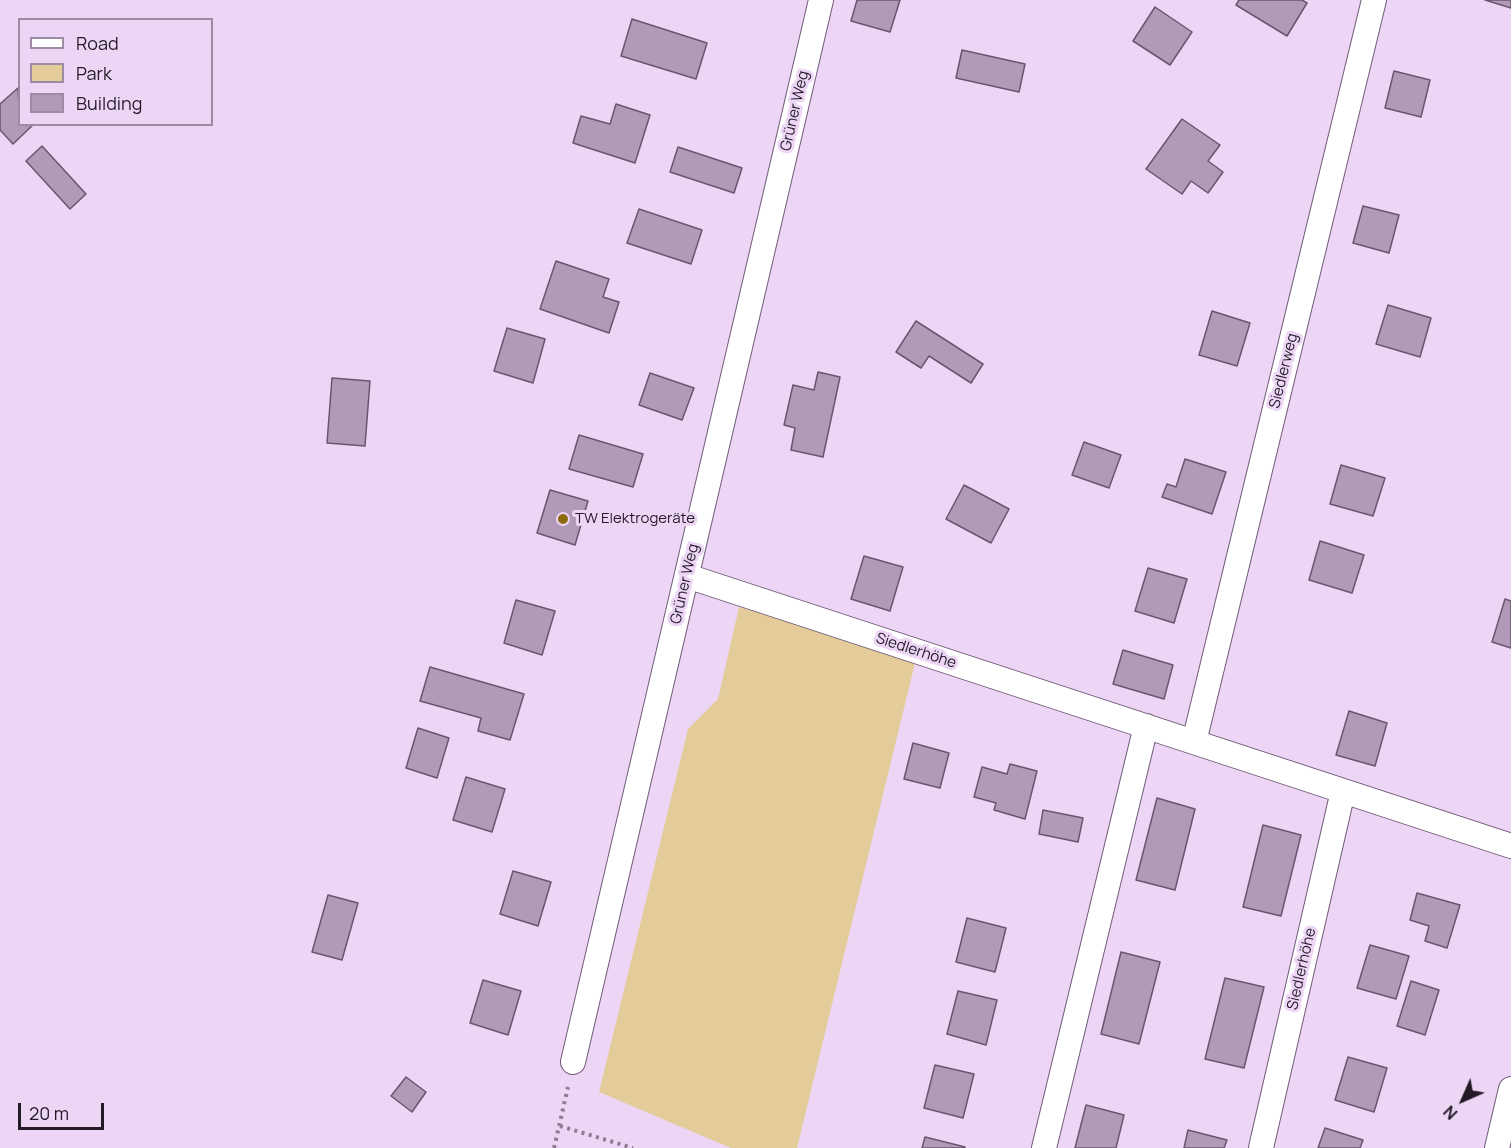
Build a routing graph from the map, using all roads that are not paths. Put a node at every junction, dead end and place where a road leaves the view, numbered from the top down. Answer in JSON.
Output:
{"nodes":[{"id":1,"x":820,"y":0,"type":"edge"},
{"id":2,"x":1374,"y":0,"type":"edge"},
{"id":3,"x":687,"y":576,"type":"junction"},
{"id":4,"x":1146,"y":726,"type":"junction"},
{"id":5,"x":1194,"y":742,"type":"junction"},
{"id":6,"x":1343,"y":791,"type":"junction"},
{"id":7,"x":1511,"y":846,"type":"edge"},
{"id":8,"x":573,"y":1062,"type":"road end"},
{"id":9,"x":1511,"y":1089,"type":"edge"},
{"id":10,"x":1044,"y":1148,"type":"edge"},
{"id":11,"x":1261,"y":1148,"type":"edge"},
{"id":12,"x":1497,"y":1148,"type":"edge"}],
"edges":[{"from":1,"to":3,"type":"street","name":"Grüner Weg"},
{"from":2,"to":5,"type":"street","name":"Siedlerweg"},
{"from":3,"to":4,"type":"street","name":"Siedlerhöhe"},
{"from":3,"to":8,"type":"street","name":"Grüner Weg"},
{"from":4,"to":5,"type":"street","name":"Siedlerhöhe"},
{"from":4,"to":10,"type":"street"},
{"from":5,"to":6,"type":"street","name":"Siedlerhöhe"},
{"from":6,"to":7,"type":"street","name":"Siedlerhöhe"},
{"from":6,"to":11,"type":"street","name":"Siedlerhöhe"},
{"from":9,"to":12,"type":"street"}]}
